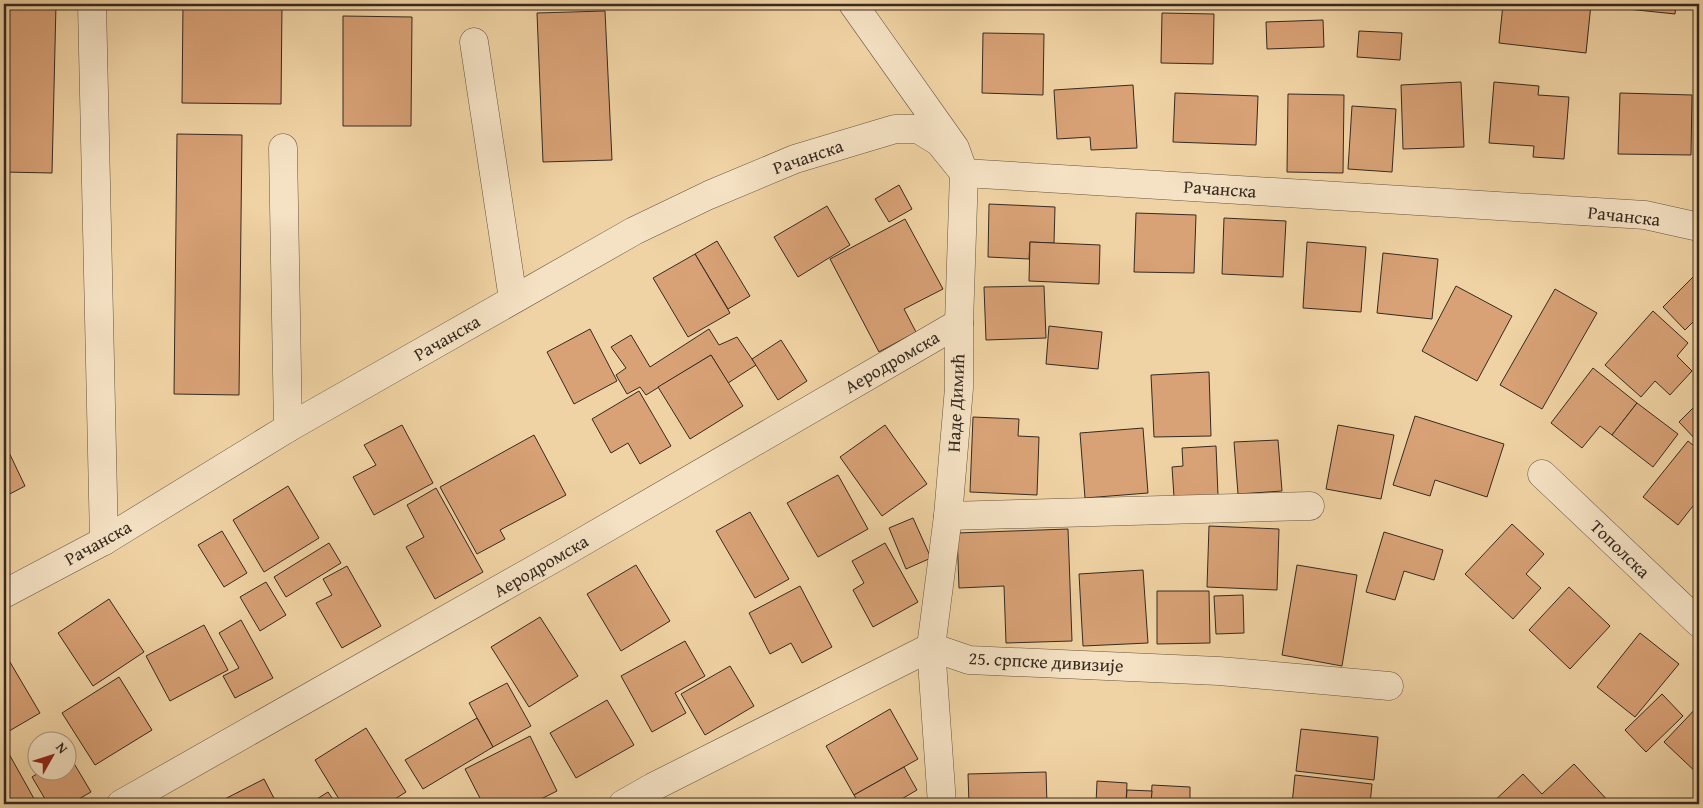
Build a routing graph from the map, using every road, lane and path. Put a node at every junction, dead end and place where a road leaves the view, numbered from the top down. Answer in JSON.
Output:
{"nodes":[{"id":1,"x":92,"y":4,"type":"edge"},
{"id":2,"x":853,"y":4,"type":"edge"},
{"id":3,"x":474,"y":42,"type":"dead end"},
{"id":4,"x":283,"y":148,"type":"dead end"},
{"id":5,"x":964,"y":173,"type":"junction"},
{"id":6,"x":1699,"y":227,"type":"edge"},
{"id":7,"x":513,"y":299,"type":"junction"},
{"id":8,"x":959,"y":323,"type":"junction"},
{"id":9,"x":288,"y":428,"type":"junction"},
{"id":10,"x":1542,"y":474,"type":"dead end"},
{"id":11,"x":1310,"y":506,"type":"dead end"},
{"id":12,"x":948,"y":516,"type":"junction"},
{"id":13,"x":104,"y":541,"type":"junction"},
{"id":14,"x":4,"y":594,"type":"edge"},
{"id":15,"x":1699,"y":623,"type":"edge"},
{"id":16,"x":930,"y":647,"type":"junction"},
{"id":17,"x":1388,"y":686,"type":"dead end"},
{"id":18,"x":121,"y":804,"type":"edge"},
{"id":19,"x":623,"y":804,"type":"edge"},
{"id":20,"x":942,"y":804,"type":"edge"}],
"edges":[{"from":1,"to":13,"type":"street"},
{"from":2,"to":5,"type":"street","name":"Наде Димић"},
{"from":3,"to":7,"type":"street"},
{"from":4,"to":9,"type":"street"},
{"from":5,"to":6,"type":"street","name":"Рачанска"},
{"from":5,"to":7,"type":"street","name":"Рачанска"},
{"from":5,"to":8,"type":"street","name":"Наде Димић"},
{"from":7,"to":9,"type":"street","name":"Рачанска"},
{"from":8,"to":12,"type":"street","name":"Наде Димић"},
{"from":8,"to":18,"type":"street","name":"Аеродромска"},
{"from":9,"to":13,"type":"street","name":"Рачанска"},
{"from":10,"to":15,"type":"street","name":"Тополска"},
{"from":11,"to":12,"type":"street"},
{"from":12,"to":16,"type":"street","name":"Наде Димић"},
{"from":13,"to":14,"type":"street","name":"Рачанска"},
{"from":16,"to":17,"type":"street","name":"25. српске дивизије"},
{"from":16,"to":19,"type":"street"},
{"from":16,"to":20,"type":"street","name":"Наде Димић"}]}
